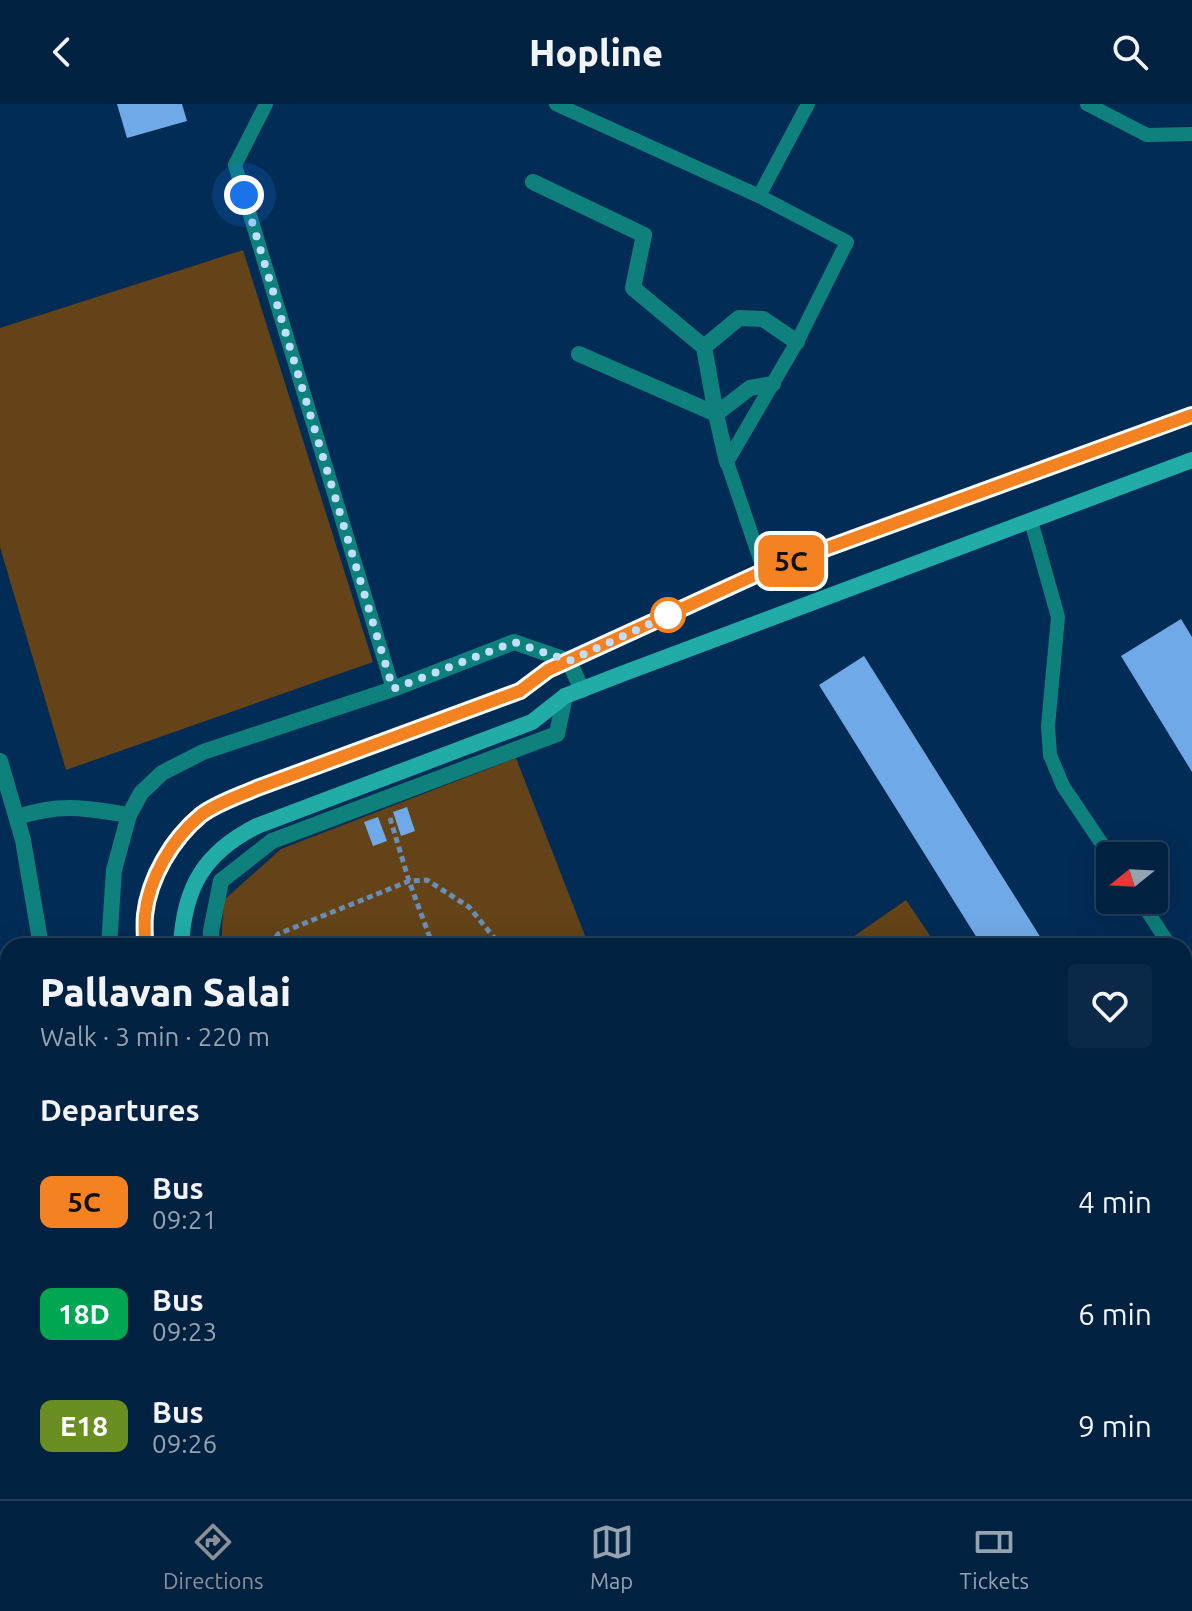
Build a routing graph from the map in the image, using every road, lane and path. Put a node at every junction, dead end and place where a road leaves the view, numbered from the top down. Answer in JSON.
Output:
{"nodes":[{"id":1,"x":266,"y":104,"type":"edge"},
{"id":2,"x":556,"y":104,"type":"edge"},
{"id":3,"x":808,"y":104,"type":"edge"},
{"id":4,"x":1087,"y":104,"type":"edge"},
{"id":5,"x":1192,"y":134,"type":"edge"},
{"id":6,"x":533,"y":182,"type":"dead end"},
{"id":7,"x":759,"y":196,"type":"junction"},
{"id":8,"x":797,"y":342,"type":"junction"},
{"id":9,"x":704,"y":347,"type":"junction"},
{"id":10,"x":579,"y":354,"type":"dead end"},
{"id":11,"x":773,"y":384,"type":"junction"},
{"id":12,"x":716,"y":414,"type":"junction"},
{"id":13,"x":1192,"y":415,"type":"edge"},
{"id":14,"x":1192,"y":460,"type":"edge"},
{"id":15,"x":727,"y":462,"type":"junction"},
{"id":16,"x":1031,"y":521,"type":"junction"},
{"id":17,"x":764,"y":571,"type":"junction"},
{"id":18,"x":569,"y":661,"type":"junction"},
{"id":19,"x":393,"y":689,"type":"junction"},
{"id":20,"x":582,"y":690,"type":"junction"},
{"id":21,"x":565,"y":696,"type":"junction"},
{"id":22,"x":0,"y":761,"type":"edge"},
{"id":23,"x":383,"y":798,"type":"junction"},
{"id":24,"x":129,"y":815,"type":"junction"},
{"id":25,"x":17,"y":817,"type":"junction"},
{"id":26,"x":1101,"y":842,"type":"edge"},
{"id":27,"x":409,"y":881,"type":"junction"},
{"id":28,"x":1149,"y":914,"type":"edge"},
{"id":29,"x":40,"y":938,"type":"edge"},
{"id":30,"x":110,"y":938,"type":"edge"},
{"id":31,"x":145,"y":938,"type":"edge"},
{"id":32,"x":181,"y":938,"type":"edge"},
{"id":33,"x":211,"y":938,"type":"edge"},
{"id":34,"x":276,"y":938,"type":"edge"},
{"id":35,"x":430,"y":938,"type":"edge"},
{"id":36,"x":494,"y":938,"type":"edge"},
{"id":37,"x":1165,"y":938,"type":"edge"}],
"edges":[{"from":1,"to":19,"type":"lane"},
{"from":2,"to":7,"type":"lane"},
{"from":3,"to":7,"type":"lane"},
{"from":4,"to":5,"type":"lane"},
{"from":6,"to":9,"type":"street"},
{"from":7,"to":8,"type":"lane"},
{"from":8,"to":9,"type":"street"},
{"from":8,"to":11,"type":"lane"},
{"from":9,"to":12,"type":"street"},
{"from":10,"to":12,"type":"street"},
{"from":11,"to":12,"type":"street"},
{"from":11,"to":15,"type":"lane"},
{"from":12,"to":15,"type":"street"},
{"from":13,"to":17,"type":"main road"},
{"from":14,"to":16,"type":"main road"},
{"from":15,"to":17,"type":"lane"},
{"from":16,"to":20,"type":"main road"},
{"from":16,"to":26,"type":"lane"},
{"from":17,"to":18,"type":"main road"},
{"from":18,"to":19,"type":"street"},
{"from":18,"to":20,"type":"street"},
{"from":18,"to":31,"type":"main road"},
{"from":19,"to":24,"type":"street"},
{"from":20,"to":21,"type":"main road"},
{"from":21,"to":23,"type":"street"},
{"from":21,"to":32,"type":"main road"},
{"from":22,"to":25,"type":"street"},
{"from":23,"to":27,"type":"path"},
{"from":23,"to":33,"type":"street"},
{"from":24,"to":25,"type":"street"},
{"from":24,"to":30,"type":"street"},
{"from":25,"to":29,"type":"street"},
{"from":27,"to":34,"type":"path"},
{"from":27,"to":35,"type":"path"},
{"from":27,"to":36,"type":"path"},
{"from":28,"to":37,"type":"lane"}]}
